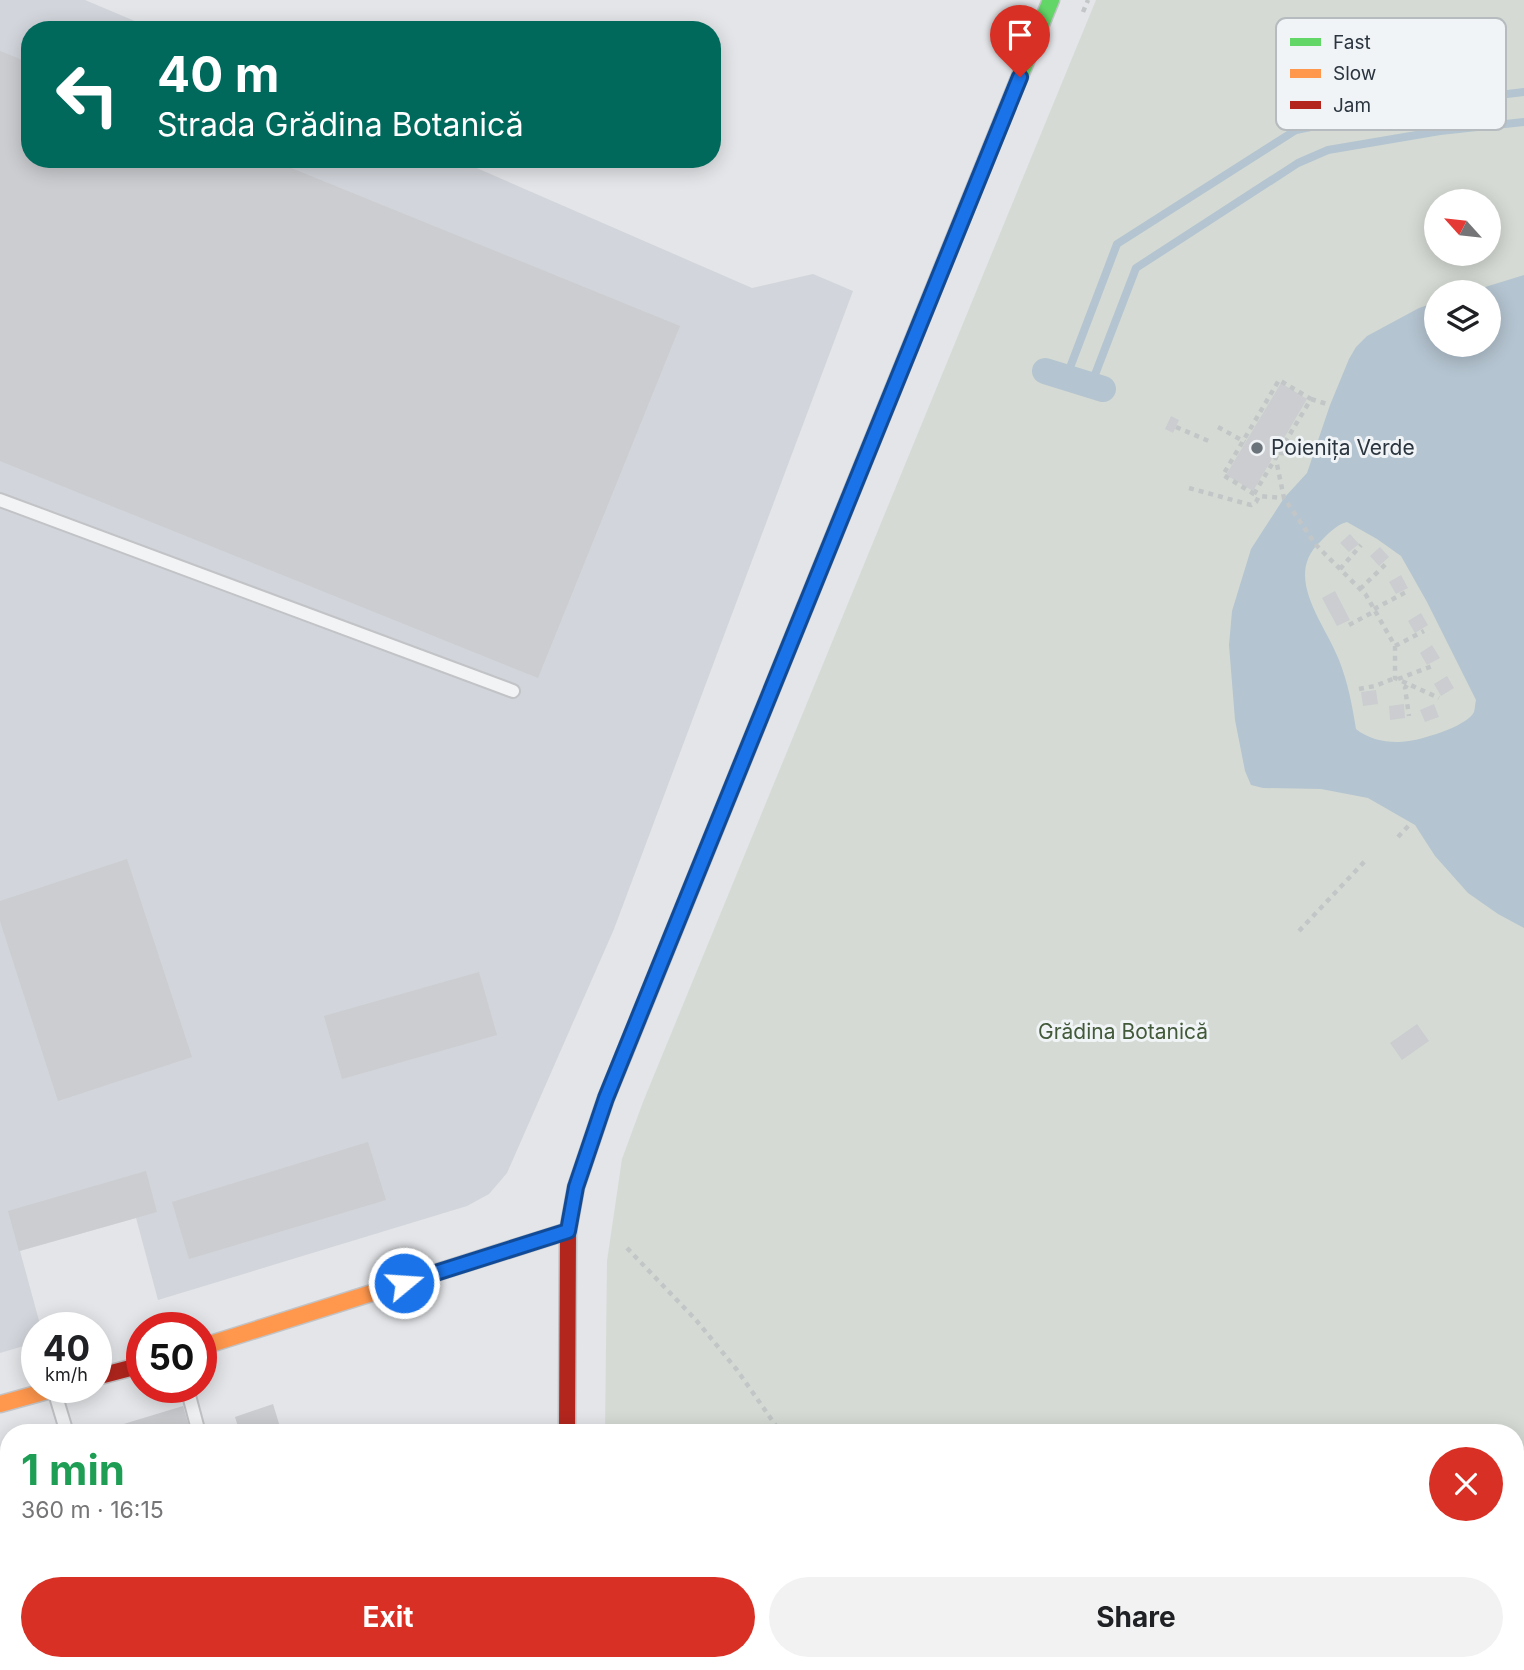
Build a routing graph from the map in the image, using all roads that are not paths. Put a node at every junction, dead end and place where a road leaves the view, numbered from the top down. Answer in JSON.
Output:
{"nodes":[{"id":1,"x":1051,"y":0,"type":"edge"},
{"id":2,"x":0,"y":500,"type":"edge"},
{"id":3,"x":513,"y":691,"type":"dead end"},
{"id":4,"x":568,"y":1231,"type":"junction"},
{"id":5,"x":217,"y":1342,"type":"edge"},
{"id":6,"x":21,"y":1398,"type":"edge"},
{"id":7,"x":60,"y":1403,"type":"edge"},
{"id":8,"x":191,"y":1403,"type":"edge"},
{"id":9,"x":0,"y":1404,"type":"edge"},
{"id":10,"x":65,"y":1424,"type":"edge"},
{"id":11,"x":197,"y":1424,"type":"edge"},
{"id":12,"x":567,"y":1424,"type":"edge"}],
"edges":[{"from":1,"to":4,"type":"main road"},
{"from":2,"to":3,"type":"lane"},
{"from":4,"to":5,"type":"main road"},
{"from":4,"to":12,"type":"main road"},
{"from":6,"to":9,"type":"main road"},
{"from":7,"to":10,"type":"lane"},
{"from":8,"to":11,"type":"lane"}]}
